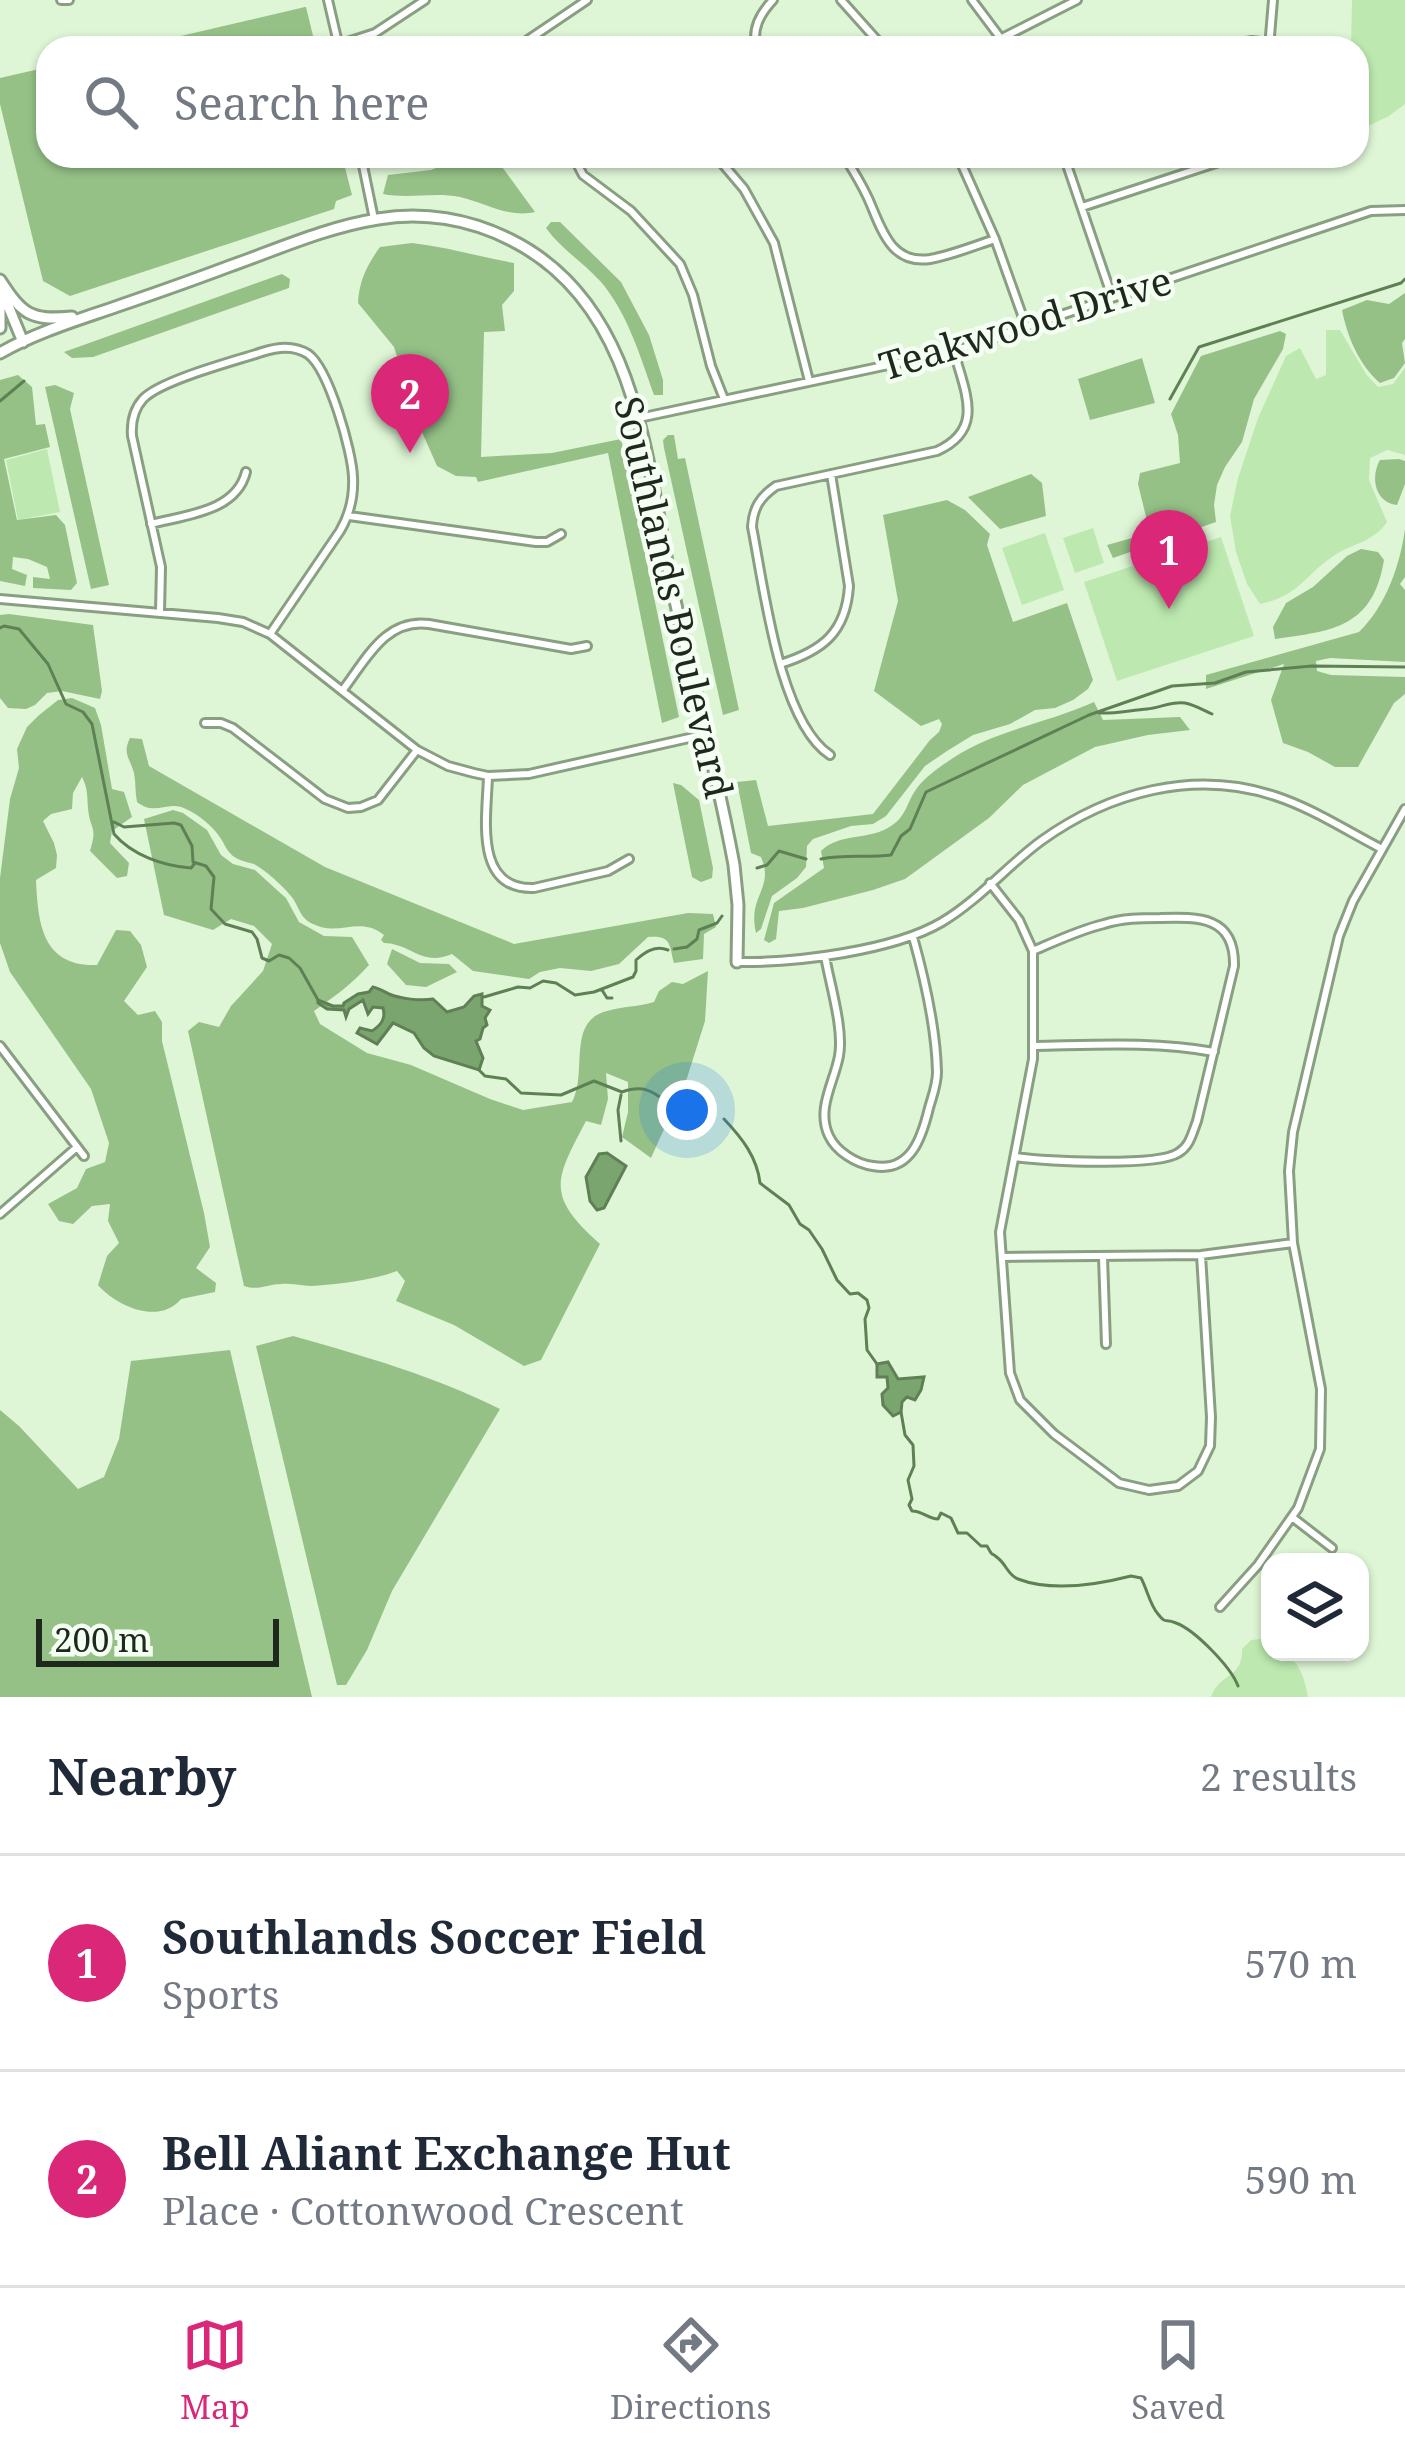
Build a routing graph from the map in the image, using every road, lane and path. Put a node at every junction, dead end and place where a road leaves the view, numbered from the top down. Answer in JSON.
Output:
{"nodes":[{"id":1,"x":328,"y":0,"type":"edge"},
{"id":2,"x":424,"y":0,"type":"edge"},
{"id":3,"x":587,"y":0,"type":"edge"},
{"id":4,"x":773,"y":0,"type":"edge"},
{"id":5,"x":841,"y":0,"type":"edge"},
{"id":6,"x":972,"y":0,"type":"edge"},
{"id":7,"x":1077,"y":0,"type":"edge"},
{"id":8,"x":1273,"y":0,"type":"edge"},
{"id":9,"x":337,"y":36,"type":"edge"},
{"id":10,"x":367,"y":36,"type":"edge"},
{"id":11,"x":534,"y":36,"type":"edge"},
{"id":12,"x":754,"y":36,"type":"edge"},
{"id":13,"x":873,"y":36,"type":"edge"},
{"id":14,"x":1000,"y":36,"type":"edge"},
{"id":15,"x":1006,"y":36,"type":"edge"},
{"id":16,"x":1270,"y":36,"type":"edge"},
{"id":17,"x":363,"y":168,"type":"edge"},
{"id":18,"x":579,"y":168,"type":"edge"},
{"id":19,"x":726,"y":168,"type":"edge"},
{"id":20,"x":851,"y":168,"type":"edge"},
{"id":21,"x":963,"y":168,"type":"edge"},
{"id":22,"x":1068,"y":168,"type":"edge"},
{"id":23,"x":1201,"y":168,"type":"edge"},
{"id":24,"x":1082,"y":207,"type":"junction"},
{"id":25,"x":1405,"y":210,"type":"edge"},
{"id":26,"x":374,"y":219,"type":"junction"},
{"id":27,"x":995,"y":239,"type":"junction"},
{"id":28,"x":0,"y":283,"type":"edge"},
{"id":29,"x":1112,"y":297,"type":"junction"},
{"id":30,"x":0,"y":299,"type":"edge"},
{"id":31,"x":89,"y":316,"type":"junction"},
{"id":32,"x":1026,"y":326,"type":"junction"},
{"id":33,"x":0,"y":328,"type":"edge"},
{"id":34,"x":23,"y":341,"type":"junction"},
{"id":35,"x":954,"y":351,"type":"junction"},
{"id":36,"x":0,"y":353,"type":"edge"},
{"id":37,"x":809,"y":381,"type":"junction"},
{"id":38,"x":724,"y":400,"type":"junction"},
{"id":39,"x":639,"y":418,"type":"junction"},
{"id":40,"x":246,"y":472,"type":"dead end"},
{"id":41,"x":831,"y":474,"type":"junction"},
{"id":42,"x":349,"y":516,"type":"junction"},
{"id":43,"x":151,"y":524,"type":"junction"},
{"id":44,"x":561,"y":534,"type":"dead end"},
{"id":45,"x":0,"y":599,"type":"edge"},
{"id":46,"x":160,"y":613,"type":"junction"},
{"id":47,"x":270,"y":634,"type":"junction"},
{"id":48,"x":586,"y":646,"type":"dead end"},
{"id":49,"x":780,"y":664,"type":"junction"},
{"id":50,"x":342,"y":691,"type":"junction"},
{"id":51,"x":205,"y":723,"type":"dead end"},
{"id":52,"x":706,"y":734,"type":"junction"},
{"id":53,"x":417,"y":750,"type":"junction"},
{"id":54,"x":830,"y":755,"type":"dead end"},
{"id":55,"x":488,"y":776,"type":"junction"},
{"id":56,"x":1405,"y":809,"type":"edge"},
{"id":57,"x":1382,"y":849,"type":"junction"},
{"id":58,"x":629,"y":859,"type":"dead end"},
{"id":59,"x":990,"y":884,"type":"junction"},
{"id":60,"x":913,"y":937,"type":"junction"},
{"id":61,"x":1033,"y":951,"type":"junction"},
{"id":62,"x":825,"y":956,"type":"junction"},
{"id":63,"x":737,"y":962,"type":"joint"},
{"id":64,"x":0,"y":1046,"type":"edge"},
{"id":65,"x":1034,"y":1046,"type":"junction"},
{"id":66,"x":1214,"y":1052,"type":"junction"},
{"id":67,"x":77,"y":1147,"type":"junction"},
{"id":68,"x":84,"y":1156,"type":"dead end"},
{"id":69,"x":1015,"y":1157,"type":"junction"},
{"id":70,"x":0,"y":1214,"type":"edge"},
{"id":71,"x":1293,"y":1243,"type":"junction"},
{"id":72,"x":1201,"y":1255,"type":"junction"},
{"id":73,"x":1002,"y":1257,"type":"junction"},
{"id":74,"x":1103,"y":1257,"type":"junction"},
{"id":75,"x":1106,"y":1344,"type":"dead end"},
{"id":76,"x":1292,"y":1517,"type":"junction"},
{"id":77,"x":1332,"y":1548,"type":"dead end"},
{"id":78,"x":1220,"y":1607,"type":"dead end"}],
"edges":[{"from":1,"to":9,"type":"street"},
{"from":2,"to":10,"type":"street"},
{"from":3,"to":11,"type":"street"},
{"from":4,"to":12,"type":"street"},
{"from":5,"to":13,"type":"street"},
{"from":6,"to":14,"type":"street"},
{"from":7,"to":15,"type":"street"},
{"from":8,"to":16,"type":"street"},
{"from":17,"to":26,"type":"street"},
{"from":18,"to":38,"type":"street"},
{"from":19,"to":37,"type":"street"},
{"from":20,"to":27,"type":"street"},
{"from":21,"to":27,"type":"street"},
{"from":22,"to":24,"type":"street"},
{"from":23,"to":24,"type":"street"},
{"from":24,"to":29,"type":"street"},
{"from":25,"to":29,"type":"street","name":"Teakwood Drive"},
{"from":26,"to":31,"type":"main road","name":"Southlands Boulevard"},
{"from":26,"to":39,"type":"main road","name":"Southlands Boulevard"},
{"from":27,"to":32,"type":"street"},
{"from":28,"to":31,"type":"main road"},
{"from":28,"to":34,"type":"main road"},
{"from":29,"to":32,"type":"street","name":"Teakwood Drive"},
{"from":30,"to":33,"type":"main road"},
{"from":31,"to":34,"type":"main road","name":"Southlands Boulevard"},
{"from":32,"to":35,"type":"street","name":"Teakwood Drive"},
{"from":34,"to":36,"type":"main road","name":"Southlands Boulevard"},
{"from":35,"to":37,"type":"street","name":"Teakwood Drive"},
{"from":35,"to":41,"type":"street"},
{"from":37,"to":38,"type":"street","name":"Teakwood Drive"},
{"from":38,"to":39,"type":"street","name":"Teakwood Drive"},
{"from":39,"to":52,"type":"main road","name":"Southlands Boulevard"},
{"from":40,"to":43,"type":"street"},
{"from":41,"to":49,"type":"street"},
{"from":41,"to":49,"type":"street"},
{"from":42,"to":43,"type":"street"},
{"from":42,"to":44,"type":"street"},
{"from":42,"to":47,"type":"street"},
{"from":43,"to":46,"type":"street"},
{"from":45,"to":46,"type":"street"},
{"from":46,"to":47,"type":"street"},
{"from":47,"to":50,"type":"street"},
{"from":48,"to":50,"type":"street"},
{"from":49,"to":54,"type":"street"},
{"from":50,"to":53,"type":"street"},
{"from":51,"to":53,"type":"street"},
{"from":52,"to":55,"type":"street"},
{"from":52,"to":63,"type":"main road","name":"Southlands Boulevard"},
{"from":53,"to":55,"type":"street"},
{"from":55,"to":58,"type":"street"},
{"from":56,"to":57,"type":"street"},
{"from":57,"to":59,"type":"street"},
{"from":57,"to":71,"type":"street"},
{"from":59,"to":60,"type":"street"},
{"from":59,"to":61,"type":"street"},
{"from":60,"to":62,"type":"street"},
{"from":60,"to":62,"type":"street"},
{"from":61,"to":65,"type":"street"},
{"from":61,"to":66,"type":"street"},
{"from":62,"to":63,"type":"street"},
{"from":64,"to":67,"type":"street"},
{"from":65,"to":66,"type":"street"},
{"from":65,"to":69,"type":"street"},
{"from":66,"to":69,"type":"street"},
{"from":67,"to":68,"type":"street"},
{"from":67,"to":70,"type":"street"},
{"from":69,"to":73,"type":"street"},
{"from":71,"to":72,"type":"street"},
{"from":71,"to":76,"type":"street"},
{"from":72,"to":73,"type":"street"},
{"from":72,"to":74,"type":"street"},
{"from":73,"to":74,"type":"street"},
{"from":74,"to":75,"type":"street"},
{"from":76,"to":77,"type":"street"},
{"from":76,"to":78,"type":"street"}]}
